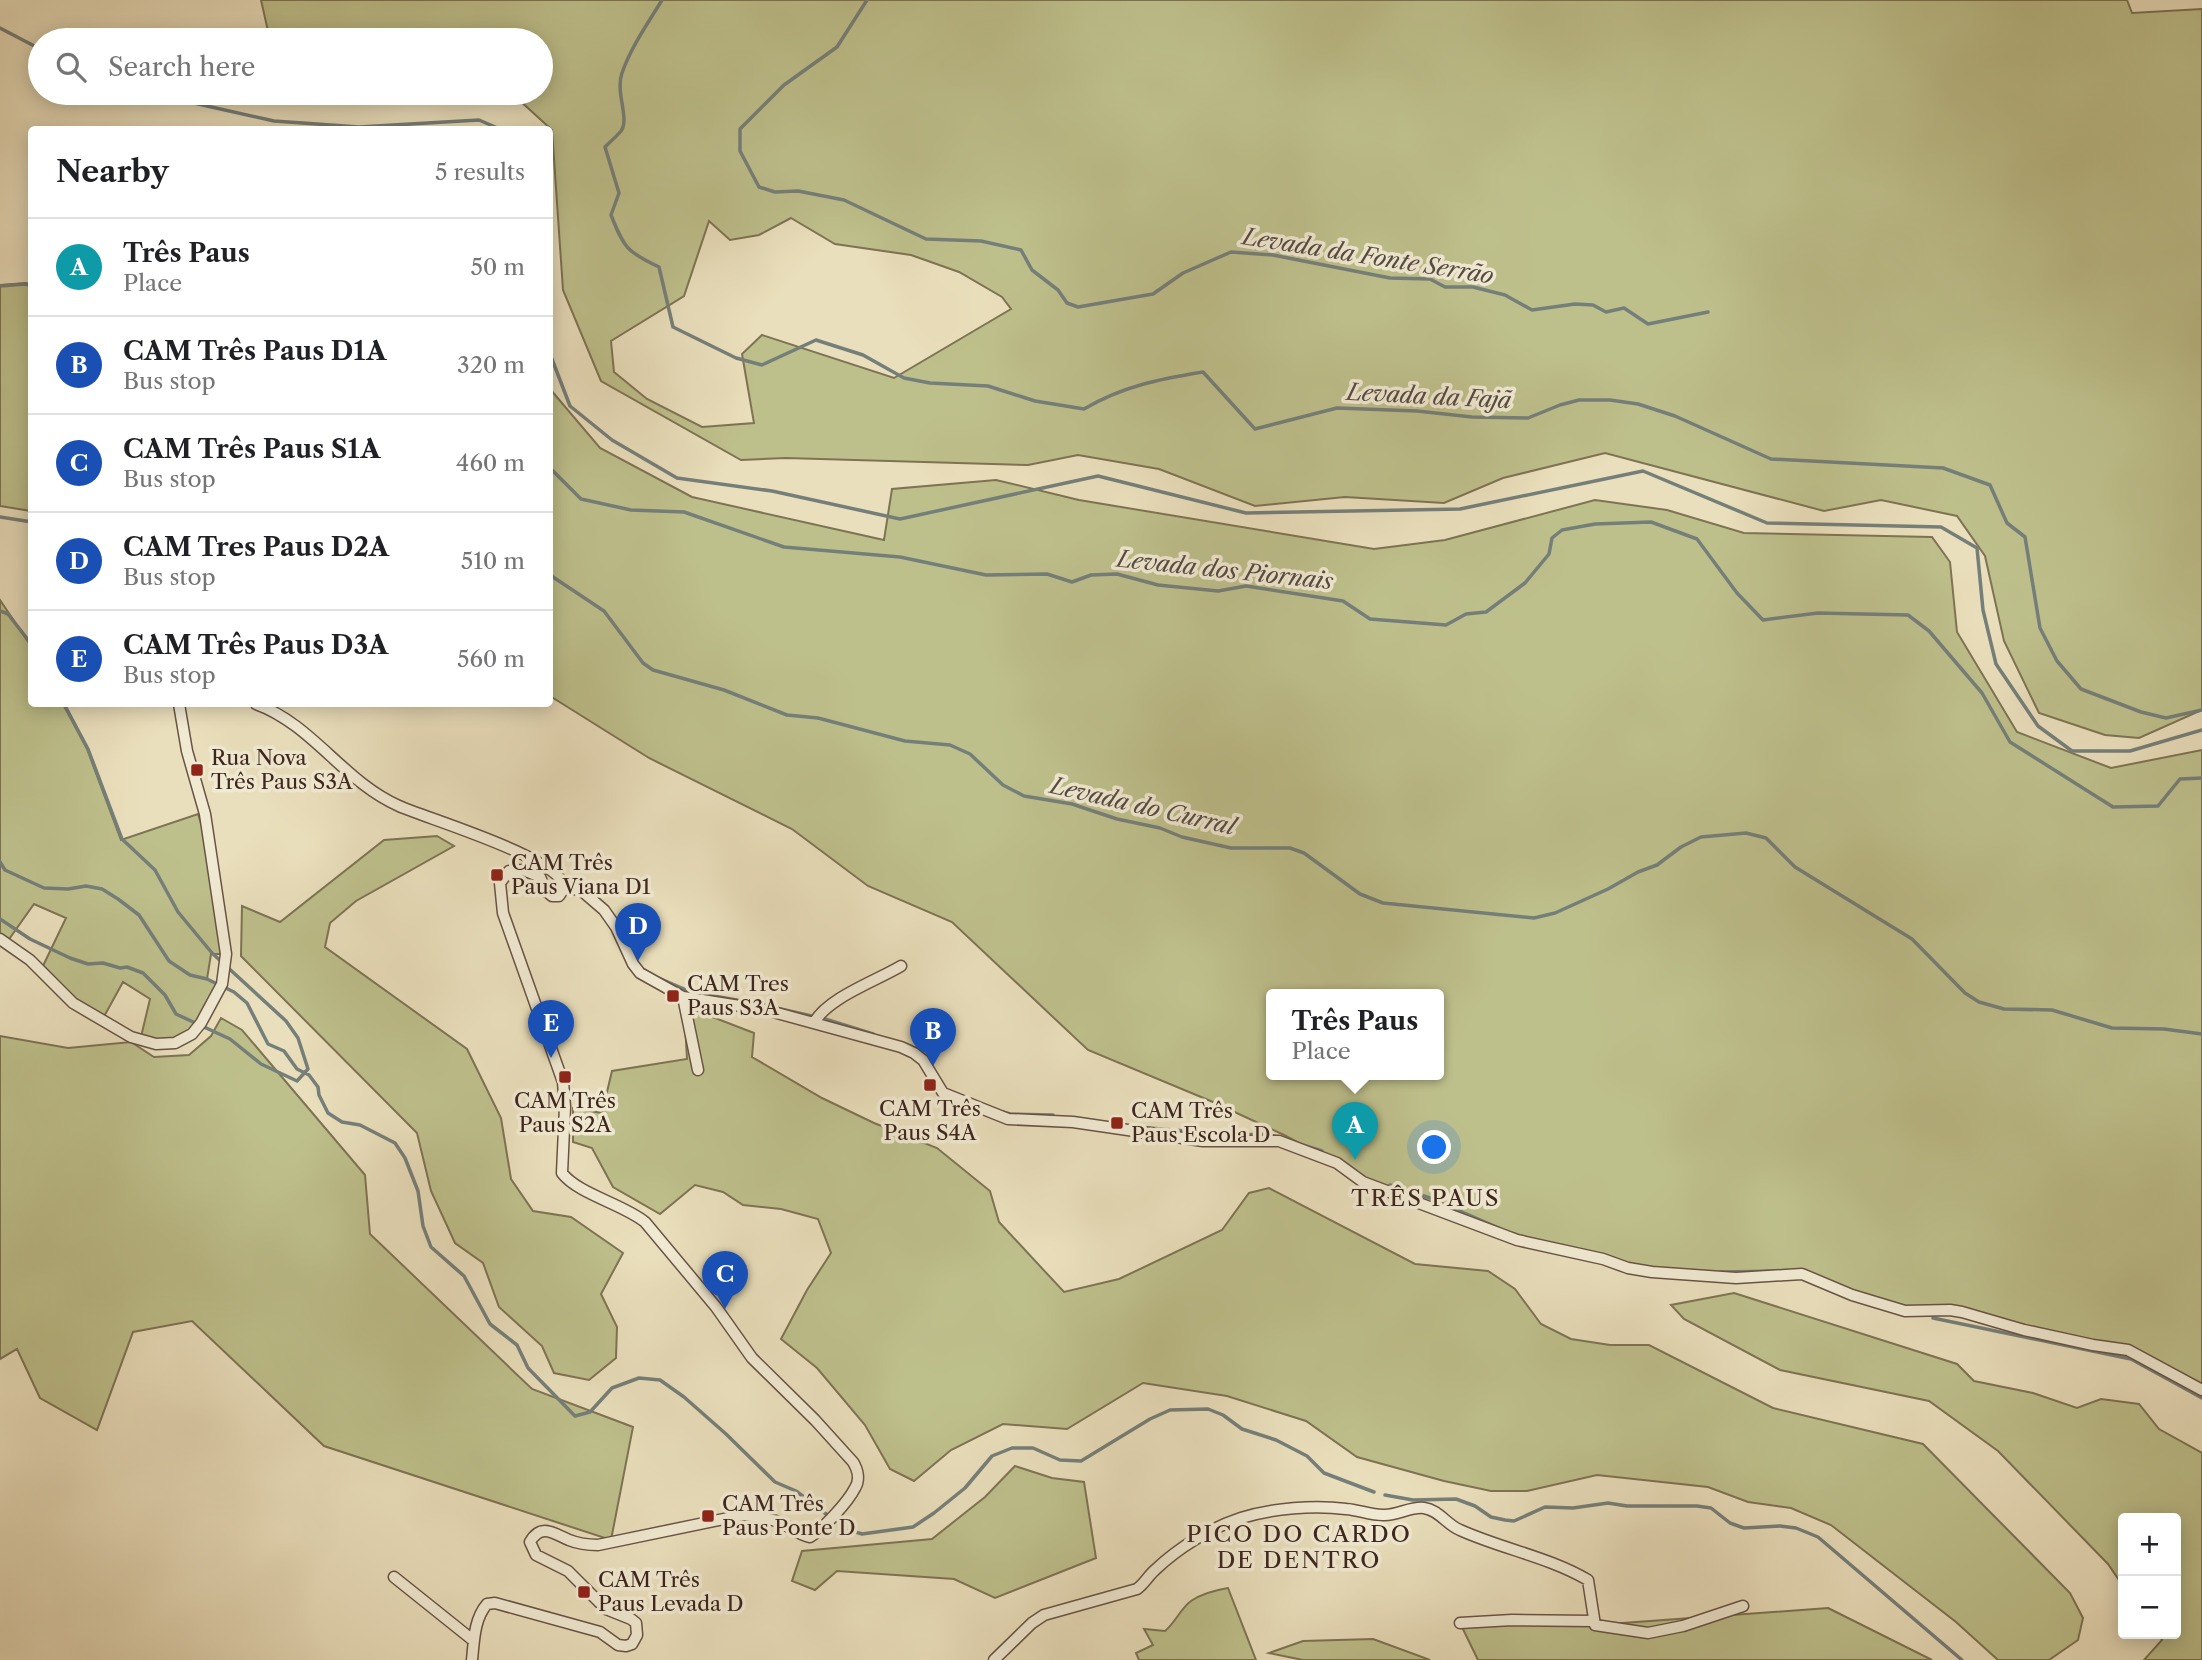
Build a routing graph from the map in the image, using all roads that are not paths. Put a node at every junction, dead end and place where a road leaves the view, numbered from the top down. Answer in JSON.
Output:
{"nodes":[{"id":1,"x":180,"y":707,"type":"edge"},
{"id":2,"x":263,"y":707,"type":"edge"},
{"id":3,"x":565,"y":887,"type":"junction"},
{"id":4,"x":0,"y":939,"type":"edge"},
{"id":5,"x":901,"y":966,"type":"dead end"},
{"id":6,"x":682,"y":997,"type":"junction"},
{"id":7,"x":814,"y":1023,"type":"junction"},
{"id":8,"x":698,"y":1070,"type":"dead end"},
{"id":9,"x":2202,"y":1390,"type":"edge"},
{"id":10,"x":394,"y":1577,"type":"dead end"},
{"id":11,"x":1743,"y":1606,"type":"dead end"},
{"id":12,"x":1593,"y":1621,"type":"junction"},
{"id":13,"x":1460,"y":1623,"type":"dead end"},
{"id":14,"x":474,"y":1641,"type":"junction"},
{"id":15,"x":472,"y":1660,"type":"edge"},
{"id":16,"x":994,"y":1660,"type":"edge"}],
"edges":[{"from":1,"to":4,"type":"street"},
{"from":2,"to":3,"type":"street"},
{"from":3,"to":6,"type":"street"},
{"from":3,"to":14,"type":"street"},
{"from":5,"to":7,"type":"street"},
{"from":6,"to":7,"type":"street"},
{"from":6,"to":8,"type":"street"},
{"from":7,"to":9,"type":"street"},
{"from":10,"to":14,"type":"street"},
{"from":11,"to":12,"type":"street"},
{"from":12,"to":13,"type":"street"},
{"from":12,"to":16,"type":"street"},
{"from":14,"to":15,"type":"street"}]}
